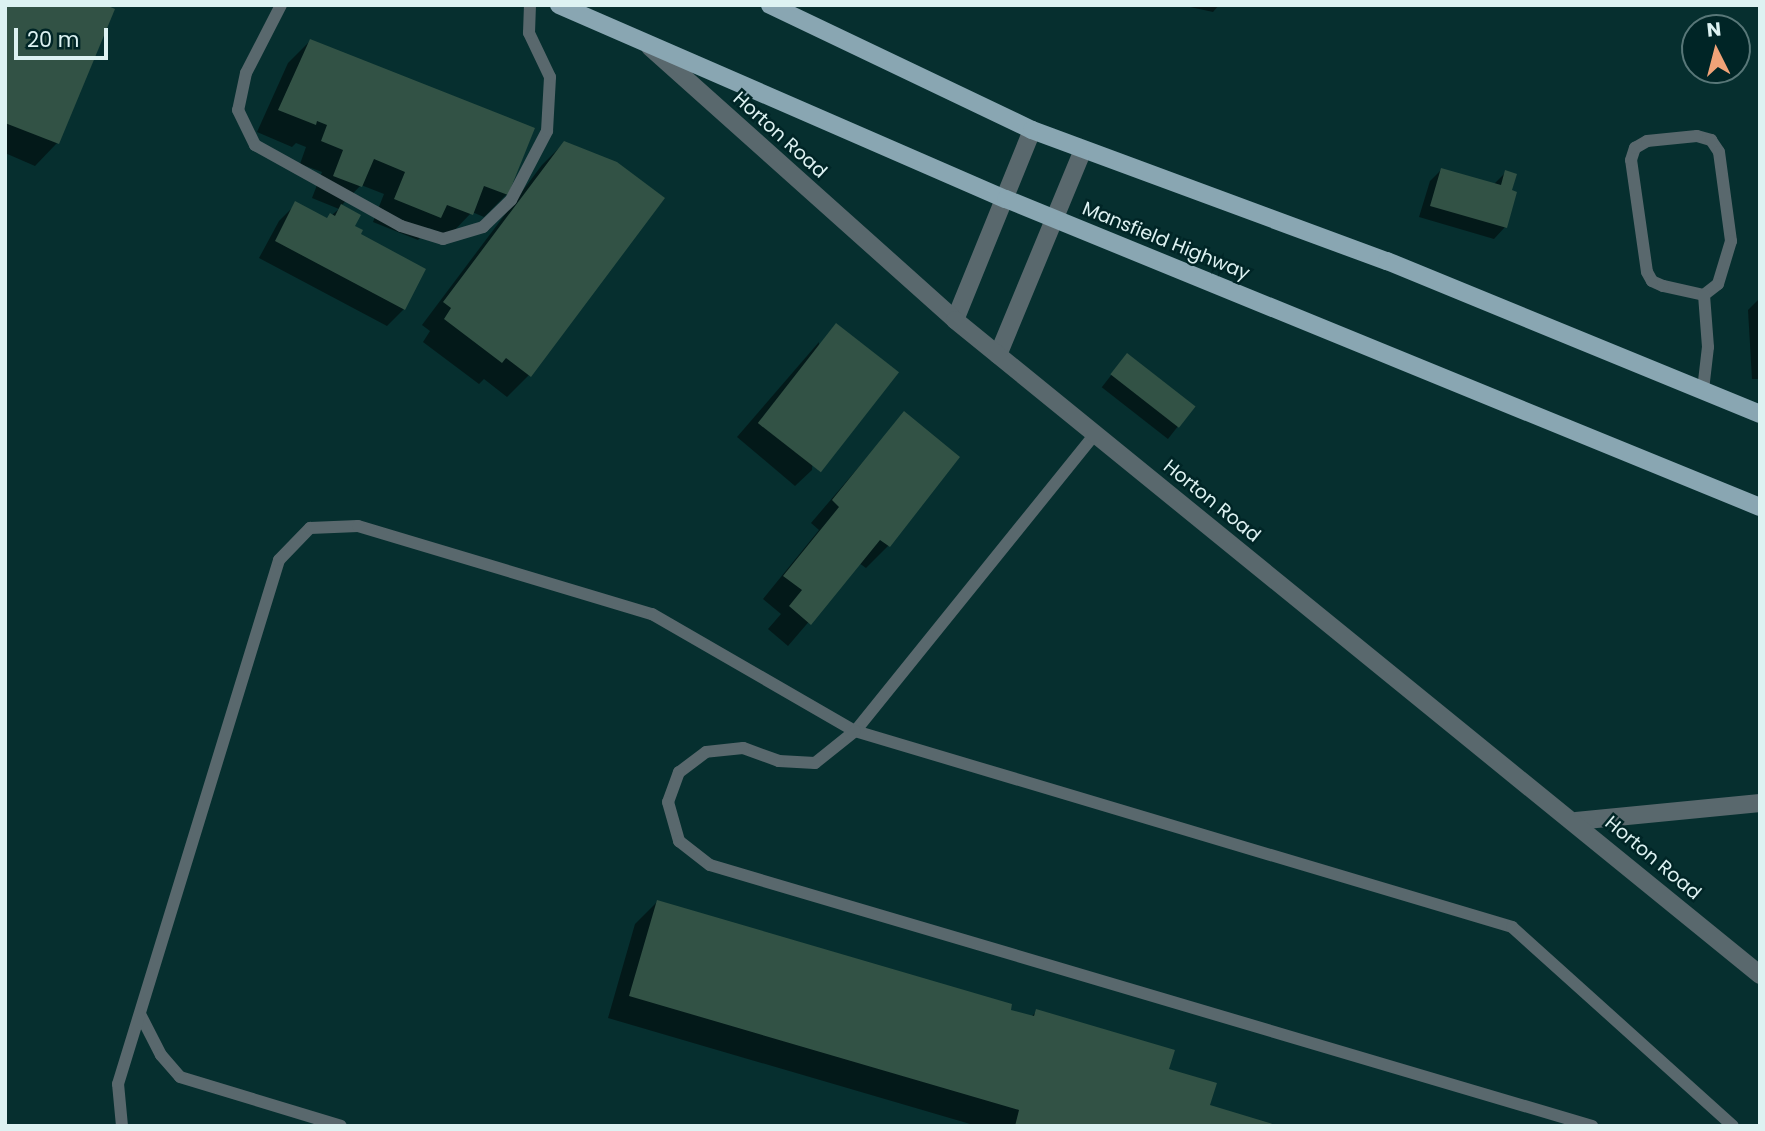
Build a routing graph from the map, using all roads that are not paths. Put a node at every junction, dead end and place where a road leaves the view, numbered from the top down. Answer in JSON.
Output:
{"nodes":[{"id":1,"x":281,"y":5,"type":"edge"},
{"id":2,"x":530,"y":5,"type":"edge"},
{"id":3,"x":559,"y":5,"type":"edge"},
{"id":4,"x":770,"y":5,"type":"edge"},
{"id":5,"x":650,"y":47,"type":"junction"},
{"id":6,"x":1032,"y":130,"type":"junction"},
{"id":7,"x":1083,"y":150,"type":"junction"},
{"id":8,"x":1006,"y":200,"type":"junction"},
{"id":9,"x":1057,"y":219,"type":"junction"},
{"id":10,"x":1704,"y":295,"type":"junction"},
{"id":11,"x":955,"y":320,"type":"junction"},
{"id":12,"x":998,"y":355,"type":"junction"},
{"id":13,"x":1703,"y":390,"type":"junction"},
{"id":14,"x":1760,"y":414,"type":"edge"},
{"id":15,"x":1095,"y":434,"type":"junction"},
{"id":16,"x":1760,"y":507,"type":"edge"},
{"id":17,"x":855,"y":731,"type":"junction"},
{"id":18,"x":1760,"y":803,"type":"edge"},
{"id":19,"x":1576,"y":821,"type":"junction"},
{"id":20,"x":1760,"y":975,"type":"edge"},
{"id":21,"x":140,"y":1014,"type":"junction"},
{"id":22,"x":122,"y":1126,"type":"edge"},
{"id":23,"x":341,"y":1126,"type":"edge"},
{"id":24,"x":1592,"y":1126,"type":"edge"},
{"id":25,"x":1733,"y":1126,"type":"edge"}],
"edges":[{"from":1,"to":2,"type":"lane"},
{"from":3,"to":5,"type":"main road","name":"Mansfield Highway"},
{"from":4,"to":6,"type":"main road"},
{"from":5,"to":8,"type":"main road","name":"Mansfield Highway"},
{"from":5,"to":11,"type":"street","name":"Horton Road"},
{"from":6,"to":7,"type":"main road"},
{"from":6,"to":8,"type":"street"},
{"from":7,"to":9,"type":"street"},
{"from":7,"to":13,"type":"main road"},
{"from":8,"to":9,"type":"main road","name":"Mansfield Highway"},
{"from":8,"to":11,"type":"street"},
{"from":9,"to":12,"type":"street"},
{"from":9,"to":16,"type":"main road","name":"Mansfield Highway"},
{"from":10,"to":10,"type":"lane"},
{"from":10,"to":13,"type":"lane"},
{"from":11,"to":12,"type":"street","name":"Horton Road"},
{"from":12,"to":15,"type":"street","name":"Horton Road"},
{"from":13,"to":14,"type":"main road"},
{"from":15,"to":17,"type":"lane"},
{"from":15,"to":19,"type":"street","name":"Horton Road"},
{"from":17,"to":21,"type":"lane"},
{"from":17,"to":24,"type":"lane"},
{"from":17,"to":25,"type":"lane"},
{"from":18,"to":19,"type":"street"},
{"from":19,"to":20,"type":"street","name":"Horton Road"},
{"from":21,"to":22,"type":"lane"},
{"from":21,"to":23,"type":"lane"}]}
